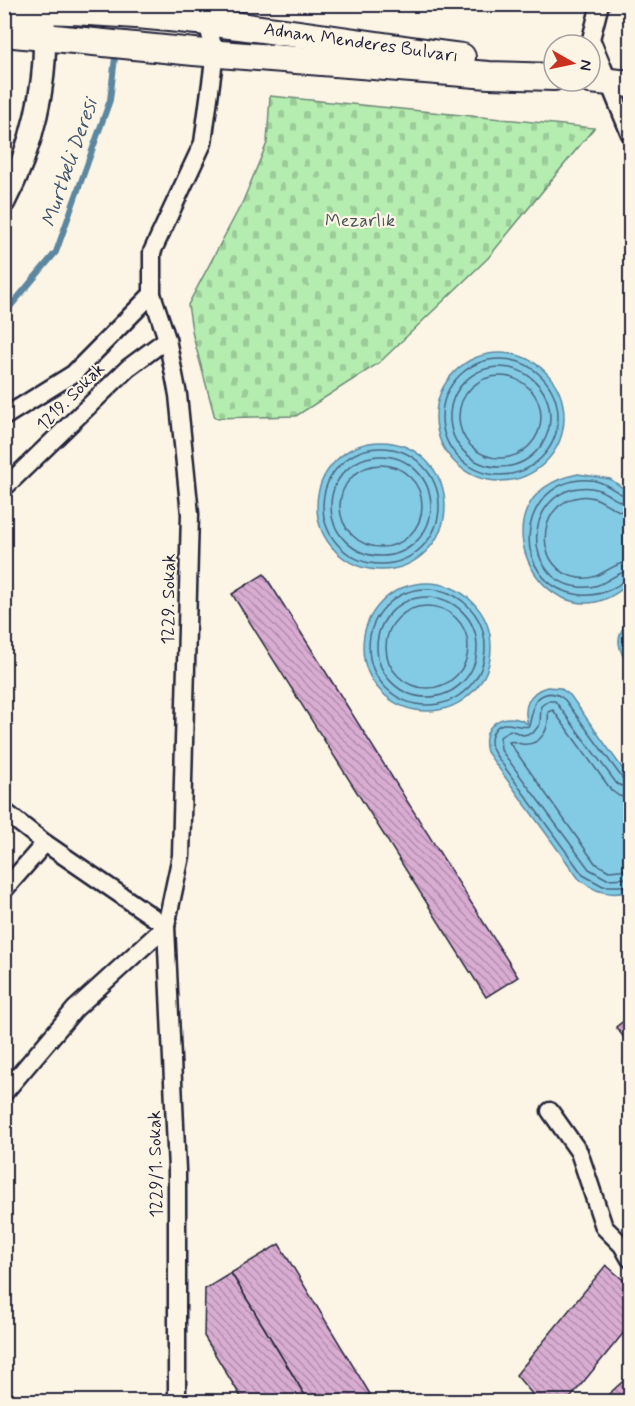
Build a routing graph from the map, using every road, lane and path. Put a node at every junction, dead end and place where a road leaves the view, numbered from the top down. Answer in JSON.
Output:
{"nodes":[{"id":1,"x":600,"y":4,"type":"edge"},
{"id":2,"x":49,"y":8,"type":"edge"},
{"id":3,"x":4,"y":10,"type":"edge"},
{"id":4,"x":204,"y":16,"type":"edge"},
{"id":5,"x":4,"y":33,"type":"edge"},
{"id":6,"x":55,"y":38,"type":"junction"},
{"id":7,"x":205,"y":53,"type":"junction"},
{"id":8,"x":542,"y":75,"type":"edge"},
{"id":9,"x":542,"y":76,"type":"edge"},
{"id":10,"x":610,"y":82,"type":"edge"},
{"id":11,"x":630,"y":134,"type":"edge"},
{"id":12,"x":4,"y":202,"type":"edge"},
{"id":13,"x":153,"y":294,"type":"junction"},
{"id":14,"x":167,"y":339,"type":"junction"},
{"id":15,"x":4,"y":417,"type":"edge"},
{"id":16,"x":4,"y":488,"type":"edge"},
{"id":17,"x":4,"y":811,"type":"edge"},
{"id":18,"x":45,"y":843,"type":"junction"},
{"id":19,"x":4,"y":890,"type":"edge"},
{"id":20,"x":166,"y":926,"type":"junction"},
{"id":21,"x":4,"y":1093,"type":"edge"},
{"id":22,"x":550,"y":1111,"type":"dead end"},
{"id":23,"x":630,"y":1259,"type":"edge"},
{"id":24,"x":177,"y":1401,"type":"edge"}],
"edges":[{"from":1,"to":10,"type":"street"},
{"from":2,"to":3,"type":"main road","name":"Adnan Menderes Bulvarı"},
{"from":2,"to":4,"type":"main road","name":"Adnan Menderes Bulvarı"},
{"from":2,"to":6,"type":"street"},
{"from":4,"to":7,"type":"street"},
{"from":4,"to":8,"type":"main road","name":"Adnan Menderes Bulvarı"},
{"from":5,"to":6,"type":"main road","name":"Adnan Menderes Bulvarı"},
{"from":6,"to":7,"type":"main road","name":"Adnan Menderes Bulvarı"},
{"from":6,"to":12,"type":"street"},
{"from":7,"to":9,"type":"main road","name":"Adnan Menderes Bulvarı"},
{"from":7,"to":13,"type":"street","name":"1229. Sokak"},
{"from":10,"to":11,"type":"street"},
{"from":13,"to":14,"type":"street","name":"1229. Sokak"},
{"from":13,"to":15,"type":"street"},
{"from":14,"to":16,"type":"street","name":"1219. Sokak"},
{"from":14,"to":20,"type":"street","name":"1229. Sokak"},
{"from":17,"to":18,"type":"street"},
{"from":18,"to":19,"type":"street"},
{"from":18,"to":20,"type":"street"},
{"from":20,"to":21,"type":"street"},
{"from":20,"to":24,"type":"street","name":"1229/1. Sokak"},
{"from":22,"to":23,"type":"street"}]}
